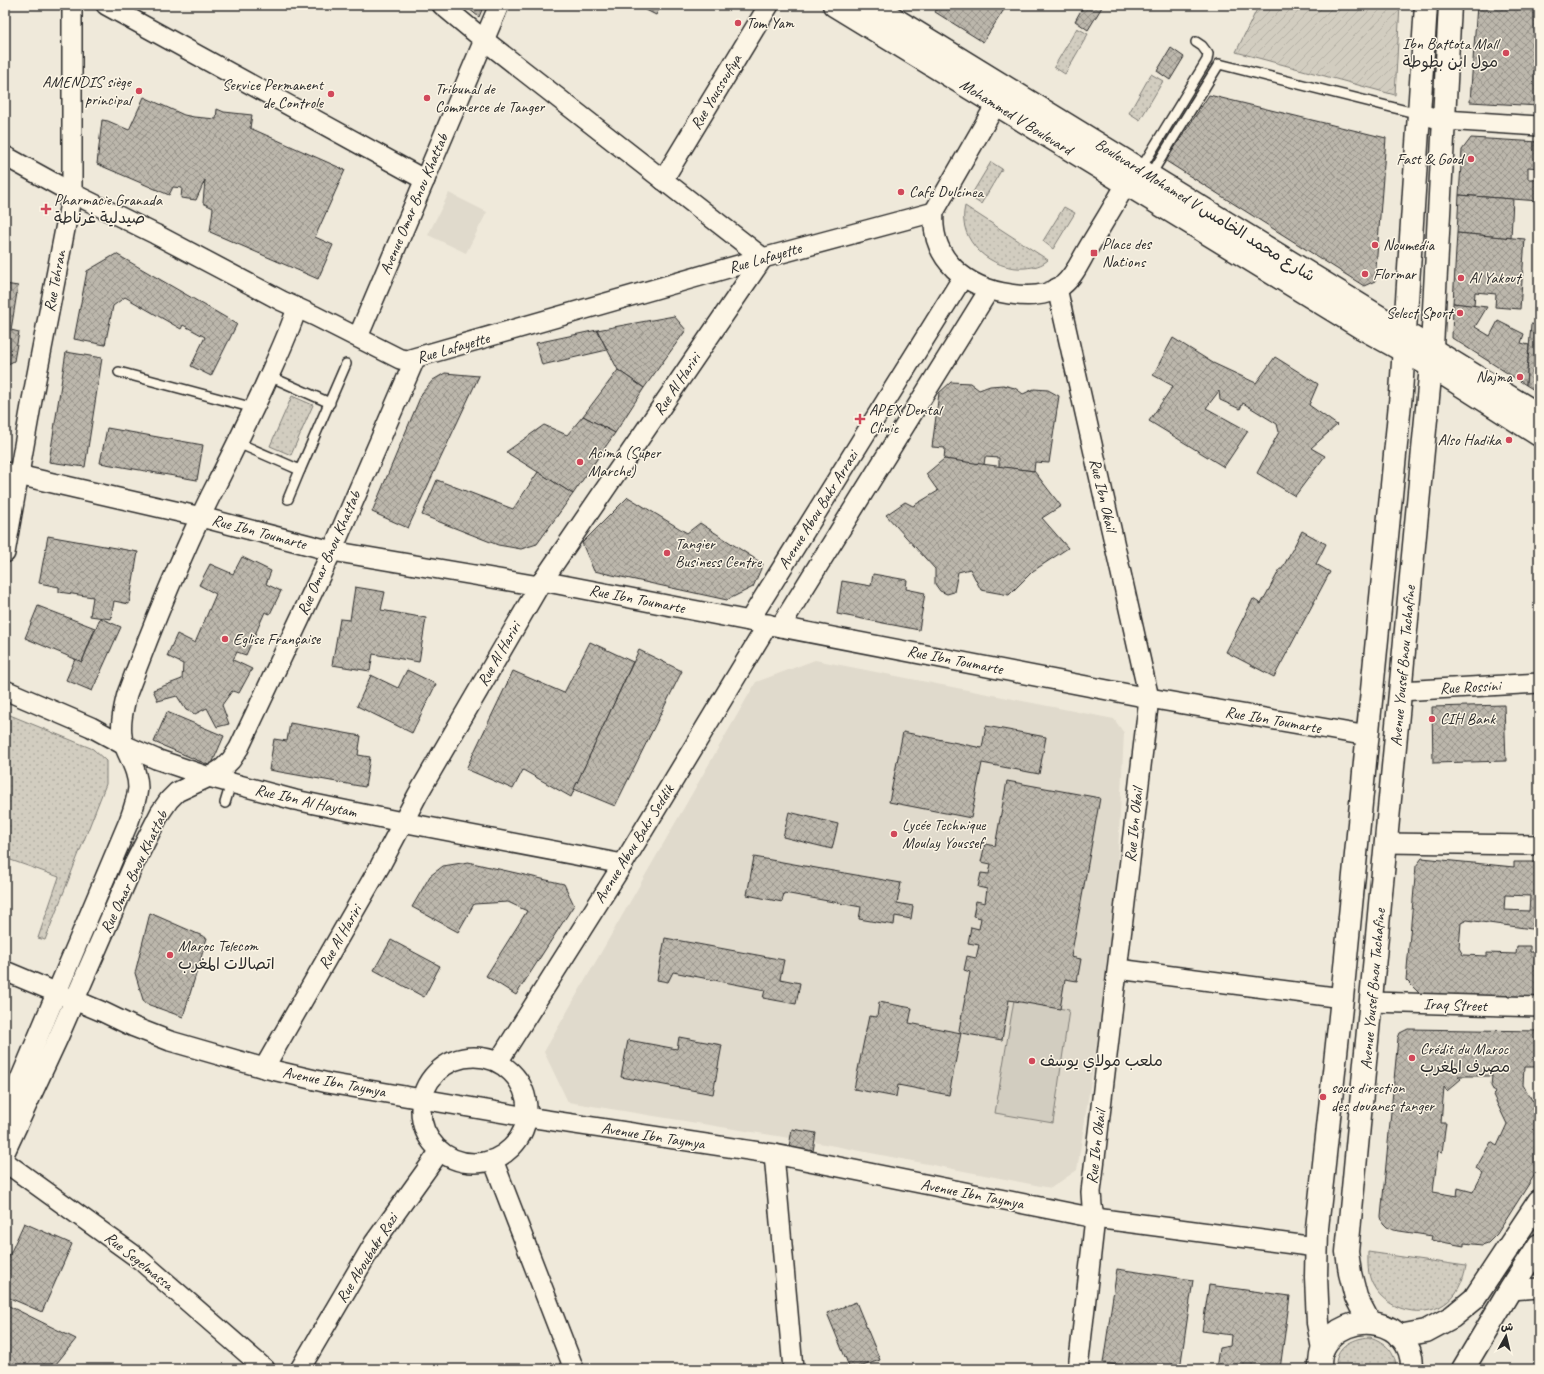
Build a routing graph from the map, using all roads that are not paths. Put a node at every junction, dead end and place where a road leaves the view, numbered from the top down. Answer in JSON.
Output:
{"nodes":[{"id":1,"x":72,"y":5,"type":"edge"},
{"id":2,"x":106,"y":5,"type":"edge"},
{"id":3,"x":442,"y":5,"type":"edge"},
{"id":4,"x":499,"y":5,"type":"edge"},
{"id":5,"x":769,"y":5,"type":"edge"},
{"id":6,"x":834,"y":5,"type":"edge"},
{"id":7,"x":872,"y":5,"type":"edge"},
{"id":8,"x":1426,"y":5,"type":"edge"},
{"id":9,"x":1450,"y":5,"type":"edge"},
{"id":10,"x":484,"y":40,"type":"junction"},
{"id":11,"x":1196,"y":42,"type":"dead end"},
{"id":12,"x":1001,"y":96,"type":"junction"},
{"id":13,"x":1419,"y":114,"type":"junction"},
{"id":14,"x":1444,"y":120,"type":"junction"},
{"id":15,"x":1539,"y":126,"type":"edge"},
{"id":16,"x":5,"y":156,"type":"edge"},
{"id":17,"x":1139,"y":177,"type":"junction"},
{"id":18,"x":425,"y":180,"type":"junction"},
{"id":19,"x":663,"y":180,"type":"junction"},
{"id":20,"x":72,"y":193,"type":"junction"},
{"id":21,"x":934,"y":212,"type":"junction"},
{"id":22,"x":763,"y":258,"type":"junction"},
{"id":23,"x":963,"y":277,"type":"junction"},
{"id":24,"x":1057,"y":288,"type":"junction"},
{"id":25,"x":990,"y":290,"type":"junction"},
{"id":26,"x":297,"y":308,"type":"junction"},
{"id":27,"x":358,"y":337,"type":"junction"},
{"id":28,"x":1404,"y":342,"type":"junction"},
{"id":29,"x":1431,"y":358,"type":"junction"},
{"id":30,"x":415,"y":359,"type":"junction"},
{"id":31,"x":346,"y":364,"type":"dead end"},
{"id":32,"x":119,"y":372,"type":"dead end"},
{"id":33,"x":269,"y":376,"type":"junction"},
{"id":34,"x":330,"y":403,"type":"junction"},
{"id":35,"x":254,"y":408,"type":"junction"},
{"id":36,"x":1539,"y":415,"type":"edge"},
{"id":37,"x":1539,"y":435,"type":"edge"},
{"id":38,"x":238,"y":443,"type":"junction"},
{"id":39,"x":300,"y":470,"type":"junction"},
{"id":40,"x":12,"y":473,"type":"edge"},
{"id":41,"x":288,"y":499,"type":"dead end"},
{"id":42,"x":201,"y":516,"type":"junction"},
{"id":43,"x":332,"y":551,"type":"junction"},
{"id":44,"x":5,"y":553,"type":"edge"},
{"id":45,"x":540,"y":584,"type":"junction"},
{"id":46,"x":749,"y":621,"type":"junction"},
{"id":47,"x":774,"y":626,"type":"junction"},
{"id":48,"x":1539,"y":683,"type":"edge"},
{"id":49,"x":5,"y":690,"type":"edge"},
{"id":50,"x":1400,"y":691,"type":"junction"},
{"id":51,"x":1149,"y":698,"type":"junction"},
{"id":52,"x":1368,"y":736,"type":"junction"},
{"id":53,"x":124,"y":745,"type":"junction"},
{"id":54,"x":209,"y":777,"type":"junction"},
{"id":55,"x":231,"y":783,"type":"junction"},
{"id":56,"x":225,"y":803,"type":"dead end"},
{"id":57,"x":402,"y":822,"type":"junction"},
{"id":58,"x":1386,"y":843,"type":"junction"},
{"id":59,"x":1539,"y":845,"type":"edge"},
{"id":60,"x":623,"y":864,"type":"junction"},
{"id":61,"x":1118,"y":969,"type":"junction"},
{"id":62,"x":5,"y":971,"type":"edge"},
{"id":63,"x":57,"y":993,"type":"junction"},
{"id":64,"x":1342,"y":998,"type":"junction"},
{"id":65,"x":75,"y":1000,"type":"junction"},
{"id":66,"x":1372,"y":1002,"type":"junction"},
{"id":67,"x":1539,"y":1007,"type":"edge"},
{"id":68,"x":498,"y":1062,"type":"junction"},
{"id":69,"x":264,"y":1068,"type":"junction"},
{"id":70,"x":422,"y":1099,"type":"junction"},
{"id":71,"x":5,"y":1115,"type":"edge"},
{"id":72,"x":527,"y":1117,"type":"junction"},
{"id":73,"x":440,"y":1151,"type":"junction"},
{"id":74,"x":5,"y":1152,"type":"edge"},
{"id":75,"x":774,"y":1154,"type":"junction"},
{"id":76,"x":493,"y":1160,"type":"junction"},
{"id":77,"x":5,"y":1162,"type":"edge"},
{"id":78,"x":1539,"y":1201,"type":"edge"},
{"id":79,"x":1095,"y":1218,"type":"junction"},
{"id":80,"x":1539,"y":1246,"type":"edge"},
{"id":81,"x":1316,"y":1248,"type":"junction"},
{"id":82,"x":1539,"y":1288,"type":"edge"},
{"id":83,"x":1510,"y":1290,"type":"junction"},
{"id":84,"x":1369,"y":1322,"type":"junction"},
{"id":85,"x":1399,"y":1336,"type":"junction"},
{"id":86,"x":1321,"y":1359,"type":"edge"},
{"id":87,"x":265,"y":1369,"type":"edge"},
{"id":88,"x":300,"y":1369,"type":"edge"},
{"id":89,"x":574,"y":1369,"type":"edge"},
{"id":90,"x":793,"y":1369,"type":"edge"},
{"id":91,"x":1078,"y":1369,"type":"edge"},
{"id":92,"x":1412,"y":1369,"type":"edge"},
{"id":93,"x":1463,"y":1369,"type":"edge"}],
"edges":[{"from":1,"to":20,"type":"street","name":"Rue Tehran"},
{"from":2,"to":18,"type":"street"},
{"from":3,"to":10,"type":"street"},
{"from":4,"to":10,"type":"street","name":"Avenue Omar Bnou Khattab"},
{"from":5,"to":19,"type":"street","name":"Rue Youssoufiya"},
{"from":6,"to":12,"type":"main road","name":"Mohammed V Boulevard"},
{"from":7,"to":12,"type":"main road"},
{"from":8,"to":13,"type":"main road","name":"Avenue Yousef Bnou Tachafine"},
{"from":9,"to":14,"type":"main road","name":"Avenue Yousef Bnou Tachafine"},
{"from":10,"to":18,"type":"street","name":"Avenue Omar Bnou Khattab"},
{"from":10,"to":19,"type":"street"},
{"from":11,"to":17,"type":"lane"},
{"from":12,"to":17,"type":"main road","name":"Mohammed V Boulevard"},
{"from":12,"to":21,"type":"street"},
{"from":13,"to":14,"type":"street"},
{"from":13,"to":17,"type":"lane"},
{"from":13,"to":28,"type":"main road","name":"Avenue Yousef Bnou Tachafine"},
{"from":14,"to":15,"type":"street"},
{"from":14,"to":29,"type":"main road","name":"Avenue Yousef Bnou Tachafine"},
{"from":16,"to":20,"type":"street","name":"Rue Lafayette"},
{"from":17,"to":24,"type":"street"},
{"from":17,"to":28,"type":"main road","name":"Boulevard Mohamed V شارع محمد الخامس"},
{"from":18,"to":27,"type":"street","name":"Avenue Omar Bnou Khattab"},
{"from":19,"to":22,"type":"street"},
{"from":20,"to":26,"type":"street","name":"Rue Lafayette"},
{"from":20,"to":40,"type":"street","name":"Rue Tehran"},
{"from":21,"to":22,"type":"street","name":"Rue Lafayette"},
{"from":21,"to":23,"type":"street"},
{"from":22,"to":30,"type":"street","name":"Rue Lafayette"},
{"from":22,"to":45,"type":"street","name":"Rue Al Hariri"},
{"from":23,"to":25,"type":"street"},
{"from":23,"to":46,"type":"street","name":"Avenue Abou Bakr Arrazi"},
{"from":24,"to":25,"type":"street"},
{"from":24,"to":51,"type":"street","name":"Rue Ibn Okail"},
{"from":25,"to":47,"type":"street","name":"Avenue Abou Bakr Arrazi"},
{"from":26,"to":27,"type":"street","name":"Rue Lafayette"},
{"from":26,"to":33,"type":"street","name":"Rue Omar Bnou Khattab"},
{"from":27,"to":30,"type":"street","name":"Rue Lafayette"},
{"from":28,"to":29,"type":"main road","name":"Boulevard Mohamed V شارع محمد الخامس"},
{"from":28,"to":52,"type":"main road","name":"Avenue Yousef Bnou Tachafine"},
{"from":29,"to":36,"type":"main road","name":"Boulevard Mohamed V شارع محمد الخامس"},
{"from":29,"to":37,"type":"main road","name":"Boulevard Mohamed V شارع محمد الخامس"},
{"from":29,"to":50,"type":"main road","name":"Avenue Yousef Bnou Tachafine"},
{"from":30,"to":43,"type":"street","name":"Rue Omar Bnou Khattab"},
{"from":31,"to":34,"type":"lane"},
{"from":32,"to":35,"type":"lane"},
{"from":33,"to":34,"type":"lane"},
{"from":33,"to":35,"type":"street","name":"Rue Omar Bnou Khattab"},
{"from":34,"to":39,"type":"lane"},
{"from":35,"to":38,"type":"street","name":"Rue Omar Bnou Khattab"},
{"from":38,"to":39,"type":"lane"},
{"from":38,"to":42,"type":"street","name":"Rue Omar Bnou Khattab"},
{"from":39,"to":41,"type":"lane"},
{"from":40,"to":42,"type":"street","name":"Rue Ibn Toumarte"},
{"from":40,"to":44,"type":"street","name":"Rue Tehran"},
{"from":42,"to":43,"type":"street","name":"Rue Ibn Toumarte"},
{"from":42,"to":53,"type":"street","name":"Rue Omar Bnou Khattab"},
{"from":43,"to":45,"type":"street","name":"Rue Ibn Toumarte"},
{"from":43,"to":54,"type":"street","name":"Rue Omar Bnou Khattab"},
{"from":45,"to":46,"type":"street","name":"Rue Ibn Toumarte"},
{"from":45,"to":57,"type":"street","name":"Rue Al Hariri"},
{"from":46,"to":47,"type":"street","name":"Rue Ibn Toumarte"},
{"from":47,"to":51,"type":"street","name":"Rue Ibn Toumarte"},
{"from":47,"to":60,"type":"street","name":"Avenue Abou Bakr Seddik"},
{"from":48,"to":50,"type":"street","name":"Rue Rossini"},
{"from":49,"to":53,"type":"street","name":"Rue Ibn Al Haytam"},
{"from":50,"to":58,"type":"main road","name":"Avenue Yousef Bnou Tachafine"},
{"from":51,"to":52,"type":"street","name":"Rue Ibn Toumarte"},
{"from":51,"to":61,"type":"street","name":"Rue Ibn Okail"},
{"from":52,"to":64,"type":"main road","name":"Avenue Yousef Bnou Tachafine"},
{"from":53,"to":54,"type":"street","name":"Rue Ibn Al Haytam"},
{"from":53,"to":63,"type":"street","name":"Rue Omar Bnou Khattab"},
{"from":54,"to":55,"type":"street","name":"Rue Ibn Al Haytam"},
{"from":54,"to":65,"type":"street","name":"Rue Omar Bnou Khattab"},
{"from":55,"to":56,"type":"lane"},
{"from":55,"to":57,"type":"street","name":"Rue Ibn Al Haytam"},
{"from":57,"to":60,"type":"street","name":"Rue Ibn Al Haytam"},
{"from":57,"to":69,"type":"street","name":"Rue Al Hariri"},
{"from":58,"to":59,"type":"street"},
{"from":58,"to":66,"type":"main road","name":"Avenue Yousef Bnou Tachafine"},
{"from":60,"to":68,"type":"street","name":"Avenue Abou Bakr Seddik"},
{"from":61,"to":64,"type":"street"},
{"from":61,"to":79,"type":"street","name":"Rue Ibn Okail"},
{"from":62,"to":63,"type":"street","name":"Avenue Ibn Taymya"},
{"from":63,"to":65,"type":"street","name":"Avenue Ibn Taymya"},
{"from":63,"to":71,"type":"street","name":"Rue Omar Bnou Khattab"},
{"from":64,"to":81,"type":"main road","name":"Avenue Yousef Bnou Tachafine"},
{"from":65,"to":69,"type":"street","name":"Avenue Ibn Taymya"},
{"from":65,"to":74,"type":"street","name":"Rue Omar Bnou Khattab"},
{"from":66,"to":67,"type":"street","name":"Iraq Street"},
{"from":66,"to":84,"type":"main road","name":"Avenue Yousef Bnou Tachafine"},
{"from":68,"to":70,"type":"street"},
{"from":68,"to":72,"type":"street"},
{"from":69,"to":70,"type":"street","name":"Avenue Ibn Taymya"},
{"from":70,"to":72,"type":"street","name":"Avenue Ibn Taymya"},
{"from":70,"to":73,"type":"street"},
{"from":72,"to":75,"type":"street","name":"Avenue Ibn Taymya"},
{"from":72,"to":76,"type":"street"},
{"from":73,"to":76,"type":"street"},
{"from":73,"to":88,"type":"street","name":"Rue Aboubakr Razi"},
{"from":75,"to":79,"type":"street","name":"Avenue Ibn Taymya"},
{"from":75,"to":90,"type":"street"},
{"from":76,"to":89,"type":"street"},
{"from":77,"to":87,"type":"street","name":"Rue Segelmassa"},
{"from":78,"to":85,"type":"main road"},
{"from":79,"to":81,"type":"street","name":"Avenue Ibn Taymya"},
{"from":79,"to":91,"type":"street","name":"Rue Ibn Okail"},
{"from":80,"to":83,"type":"main road"},
{"from":81,"to":86,"type":"main road","name":"Avenue Yousef Bnou Tachafine"},
{"from":82,"to":83,"type":"street"},
{"from":83,"to":93,"type":"main road"},
{"from":84,"to":85,"type":"main road"},
{"from":84,"to":86,"type":"main road"},
{"from":85,"to":92,"type":"main road"}]}
